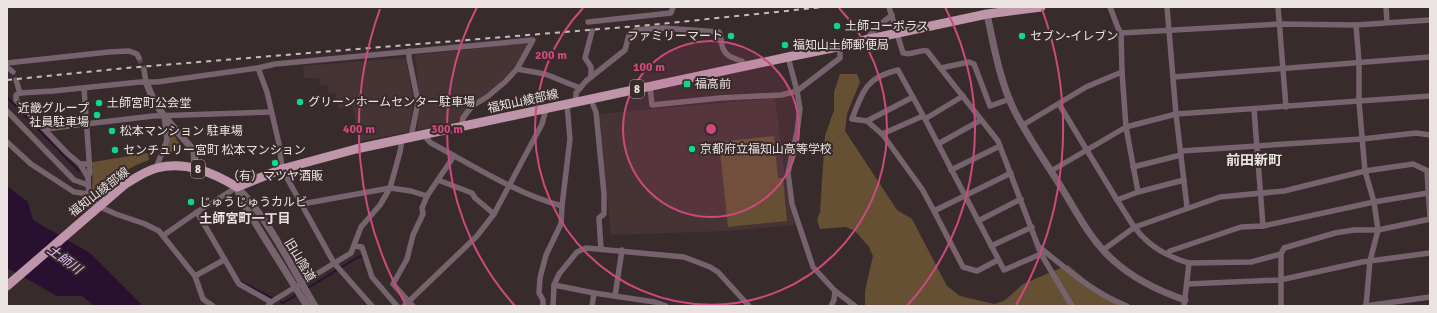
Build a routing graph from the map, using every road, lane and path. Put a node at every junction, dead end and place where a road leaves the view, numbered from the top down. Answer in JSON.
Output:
{"nodes":[{"id":1,"x":673,"y":7,"type":"edge"},
{"id":2,"x":889,"y":7,"type":"edge"},
{"id":3,"x":1040,"y":7,"type":"edge"},
{"id":4,"x":1110,"y":7,"type":"edge"},
{"id":5,"x":1167,"y":7,"type":"edge"},
{"id":6,"x":1278,"y":7,"type":"edge"},
{"id":7,"x":1386,"y":7,"type":"edge"},
{"id":8,"x":987,"y":14,"type":"junction"},
{"id":9,"x":892,"y":15,"type":"junction"},
{"id":10,"x":1430,"y":20,"type":"edge"},
{"id":11,"x":588,"y":22,"type":"dead end"},
{"id":12,"x":1387,"y":22,"type":"junction"},
{"id":13,"x":1279,"y":24,"type":"junction"},
{"id":14,"x":1356,"y":25,"type":"junction"},
{"id":15,"x":1169,"y":30,"type":"junction"},
{"id":16,"x":592,"y":31,"type":"dead end"},
{"id":17,"x":897,"y":33,"type":"junction"},
{"id":18,"x":1121,"y":33,"type":"junction"},
{"id":19,"x":865,"y":40,"type":"junction"},
{"id":20,"x":840,"y":46,"type":"junction"},
{"id":21,"x":409,"y":51,"type":"junction"},
{"id":22,"x":788,"y":57,"type":"junction"},
{"id":23,"x":1430,"y":57,"type":"edge"},
{"id":24,"x":139,"y":58,"type":"dead end"},
{"id":25,"x":1359,"y":62,"type":"junction"},
{"id":26,"x":7,"y":63,"type":"edge"},
{"id":27,"x":7,"y":67,"type":"edge"},
{"id":28,"x":743,"y":67,"type":"junction"},
{"id":29,"x":1283,"y":67,"type":"junction"},
{"id":30,"x":258,"y":68,"type":"junction"},
{"id":31,"x":941,"y":68,"type":"junction"},
{"id":32,"x":517,"y":69,"type":"junction"},
{"id":33,"x":144,"y":70,"type":"tunnel mouth"},
{"id":34,"x":13,"y":72,"type":"dead end"},
{"id":35,"x":1122,"y":72,"type":"junction"},
{"id":36,"x":591,"y":77,"type":"junction"},
{"id":37,"x":1173,"y":77,"type":"junction"},
{"id":38,"x":16,"y":80,"type":"dead end"},
{"id":39,"x":146,"y":82,"type":"junction"},
{"id":40,"x":650,"y":86,"type":"junction"},
{"id":41,"x":84,"y":88,"type":"junction"},
{"id":42,"x":580,"y":88,"type":"junction"},
{"id":43,"x":797,"y":91,"type":"junction"},
{"id":44,"x":20,"y":93,"type":"junction"},
{"id":45,"x":913,"y":96,"type":"junction"},
{"id":46,"x":963,"y":96,"type":"junction"},
{"id":47,"x":1430,"y":96,"type":"edge"},
{"id":48,"x":1010,"y":99,"type":"junction"},
{"id":49,"x":1359,"y":102,"type":"junction"},
{"id":50,"x":571,"y":103,"type":"junction"},
{"id":51,"x":1058,"y":104,"type":"junction"},
{"id":52,"x":593,"y":105,"type":"dead end"},
{"id":53,"x":1286,"y":107,"type":"junction"},
{"id":54,"x":546,"y":109,"type":"junction"},
{"id":55,"x":1254,"y":109,"type":"junction"},
{"id":56,"x":7,"y":111,"type":"edge"},
{"id":57,"x":271,"y":112,"type":"junction"},
{"id":58,"x":1176,"y":114,"type":"junction"},
{"id":59,"x":164,"y":116,"type":"junction"},
{"id":60,"x":924,"y":118,"type":"junction"},
{"id":61,"x":981,"y":120,"type":"junction"},
{"id":62,"x":867,"y":121,"type":"junction"},
{"id":63,"x":86,"y":125,"type":"junction"},
{"id":64,"x":1023,"y":125,"type":"junction"},
{"id":65,"x":461,"y":127,"type":"junction"},
{"id":66,"x":1126,"y":127,"type":"junction"},
{"id":67,"x":44,"y":129,"type":"junction"},
{"id":68,"x":427,"y":134,"type":"junction"},
{"id":69,"x":882,"y":134,"type":"junction"},
{"id":70,"x":1430,"y":135,"type":"edge"},
{"id":71,"x":412,"y":137,"type":"junction"},
{"id":72,"x":402,"y":139,"type":"junction"},
{"id":73,"x":1362,"y":139,"type":"junction"},
{"id":74,"x":7,"y":142,"type":"edge"},
{"id":75,"x":938,"y":144,"type":"junction"},
{"id":76,"x":1000,"y":146,"type":"junction"},
{"id":77,"x":1257,"y":146,"type":"junction"},
{"id":78,"x":1086,"y":150,"type":"junction"},
{"id":79,"x":1181,"y":153,"type":"junction"},
{"id":80,"x":454,"y":156,"type":"junction"},
{"id":81,"x":80,"y":164,"type":"junction"},
{"id":82,"x":90,"y":164,"type":"junction"},
{"id":83,"x":1133,"y":167,"type":"junction"},
{"id":84,"x":156,"y":168,"type":"junction"},
{"id":85,"x":195,"y":168,"type":"junction"},
{"id":86,"x":282,"y":169,"type":"junction"},
{"id":87,"x":952,"y":170,"type":"junction"},
{"id":88,"x":1051,"y":171,"type":"junction"},
{"id":89,"x":1365,"y":171,"type":"junction"},
{"id":90,"x":1428,"y":172,"type":"edge"},
{"id":91,"x":1011,"y":173,"type":"junction"},
{"id":92,"x":88,"y":177,"type":"junction"},
{"id":93,"x":438,"y":180,"type":"junction"},
{"id":94,"x":1184,"y":180,"type":"junction"},
{"id":95,"x":88,"y":185,"type":"junction"},
{"id":96,"x":509,"y":186,"type":"junction"},
{"id":97,"x":236,"y":187,"type":"junction"},
{"id":98,"x":390,"y":188,"type":"junction"},
{"id":99,"x":1138,"y":192,"type":"junction"},
{"id":100,"x":1428,"y":192,"type":"junction"},
{"id":101,"x":89,"y":194,"type":"junction"},
{"id":102,"x":1261,"y":194,"type":"junction"},
{"id":103,"x":427,"y":196,"type":"junction"},
{"id":104,"x":965,"y":197,"type":"junction"},
{"id":105,"x":1021,"y":199,"type":"junction"},
{"id":106,"x":1117,"y":200,"type":"junction"},
{"id":107,"x":1374,"y":202,"type":"junction"},
{"id":108,"x":302,"y":204,"type":"junction"},
{"id":109,"x":562,"y":206,"type":"junction"},
{"id":110,"x":96,"y":207,"type":"junction"},
{"id":111,"x":1187,"y":208,"type":"junction"},
{"id":112,"x":934,"y":211,"type":"junction"},
{"id":113,"x":197,"y":212,"type":"junction"},
{"id":114,"x":494,"y":214,"type":"junction"},
{"id":115,"x":1430,"y":219,"type":"edge"},
{"id":116,"x":978,"y":221,"type":"junction"},
{"id":117,"x":1263,"y":226,"type":"junction"},
{"id":118,"x":1032,"y":227,"type":"junction"},
{"id":119,"x":1135,"y":227,"type":"junction"},
{"id":120,"x":1378,"y":230,"type":"junction"},
{"id":121,"x":164,"y":236,"type":"junction"},
{"id":122,"x":354,"y":246,"type":"junction"},
{"id":123,"x":991,"y":246,"type":"junction"},
{"id":124,"x":1039,"y":247,"type":"junction"},
{"id":125,"x":601,"y":249,"type":"junction"},
{"id":126,"x":622,"y":250,"type":"junction"},
{"id":127,"x":1103,"y":250,"type":"junction"},
{"id":128,"x":1430,"y":253,"type":"edge"},
{"id":129,"x":1041,"y":254,"type":"junction"},
{"id":130,"x":1167,"y":254,"type":"junction"},
{"id":131,"x":1281,"y":254,"type":"junction"},
{"id":132,"x":224,"y":260,"type":"junction"},
{"id":133,"x":998,"y":260,"type":"junction"},
{"id":134,"x":1370,"y":261,"type":"junction"},
{"id":135,"x":334,"y":263,"type":"junction"},
{"id":136,"x":1189,"y":263,"type":"junction"},
{"id":137,"x":195,"y":276,"type":"junction"},
{"id":138,"x":1280,"y":280,"type":"junction"},
{"id":139,"x":1187,"y":284,"type":"junction"},
{"id":140,"x":554,"y":285,"type":"junction"},
{"id":141,"x":7,"y":286,"type":"edge"},
{"id":142,"x":298,"y":286,"type":"junction"},
{"id":143,"x":835,"y":291,"type":"junction"},
{"id":144,"x":594,"y":293,"type":"junction"},
{"id":145,"x":615,"y":296,"type":"junction"},
{"id":146,"x":1430,"y":297,"type":"edge"},
{"id":147,"x":269,"y":304,"type":"edge"},
{"id":148,"x":654,"y":304,"type":"edge"},
{"id":149,"x":1186,"y":304,"type":"edge"},
{"id":150,"x":408,"y":305,"type":"edge"},
{"id":151,"x":213,"y":306,"type":"edge"},
{"id":152,"x":307,"y":306,"type":"edge"},
{"id":153,"x":315,"y":306,"type":"edge"},
{"id":154,"x":372,"y":306,"type":"edge"},
{"id":155,"x":397,"y":306,"type":"edge"},
{"id":156,"x":543,"y":306,"type":"edge"},
{"id":157,"x":553,"y":306,"type":"edge"},
{"id":158,"x":592,"y":306,"type":"edge"},
{"id":159,"x":666,"y":306,"type":"edge"},
{"id":160,"x":749,"y":306,"type":"edge"},
{"id":161,"x":831,"y":306,"type":"edge"},
{"id":162,"x":855,"y":306,"type":"edge"},
{"id":163,"x":1072,"y":306,"type":"edge"},
{"id":164,"x":1127,"y":306,"type":"edge"},
{"id":165,"x":1281,"y":306,"type":"edge"},
{"id":166,"x":1365,"y":306,"type":"edge"}],
"edges":[{"from":1,"to":11,"type":"street"},
{"from":2,"to":9,"type":"street"},
{"from":3,"to":8,"type":"main road","name":"福知山綾部線","number":"8"},
{"from":4,"to":18,"type":"street"},
{"from":5,"to":15,"type":"street"},
{"from":6,"to":13,"type":"street"},
{"from":7,"to":12,"type":"street"},
{"from":8,"to":17,"type":"main road","name":"福知山綾部線","number":"8"},
{"from":8,"to":48,"type":"street"},
{"from":9,"to":17,"type":"street"},
{"from":9,"to":19,"type":"street"},
{"from":10,"to":12,"type":"street"},
{"from":12,"to":14,"type":"street"},
{"from":13,"to":14,"type":"street"},
{"from":13,"to":15,"type":"street"},
{"from":13,"to":29,"type":"street"},
{"from":14,"to":25,"type":"street"},
{"from":15,"to":18,"type":"street"},
{"from":15,"to":37,"type":"street"},
{"from":16,"to":36,"type":"street"},
{"from":17,"to":19,"type":"main road","name":"福知山綾部線","number":"8"},
{"from":17,"to":31,"type":"street"},
{"from":18,"to":35,"type":"street"},
{"from":19,"to":20,"type":"main road","name":"福知山綾部線","number":"8"},
{"from":20,"to":22,"type":"main road","name":"福知山綾部線","number":"8"},
{"from":20,"to":43,"type":"street"},
{"from":21,"to":30,"type":"street"},
{"from":21,"to":32,"type":"street"},
{"from":21,"to":71,"type":"street"},
{"from":22,"to":28,"type":"main road","name":"福知山綾部線","number":"8"},
{"from":22,"to":43,"type":"street"},
{"from":23,"to":25,"type":"street"},
{"from":24,"to":26,"type":"street"},
{"from":25,"to":29,"type":"street"},
{"from":25,"to":49,"type":"street"},
{"from":27,"to":34,"type":"street"},
{"from":28,"to":36,"type":"street"},
{"from":28,"to":40,"type":"main road","name":"福知山綾部線","number":"8"},
{"from":29,"to":37,"type":"street"},
{"from":29,"to":53,"type":"street"},
{"from":30,"to":39,"type":"street"},
{"from":30,"to":57,"type":"street"},
{"from":31,"to":46,"type":"street"},
{"from":31,"to":48,"type":"street"},
{"from":32,"to":42,"type":"street"},
{"from":32,"to":65,"type":"street"},
{"from":33,"to":39,"type":"street"},
{"from":35,"to":51,"type":"street"},
{"from":35,"to":66,"type":"street"},
{"from":36,"to":42,"type":"street"},
{"from":37,"to":58,"type":"street"},
{"from":38,"to":44,"type":"street"},
{"from":39,"to":41,"type":"street"},
{"from":39,"to":59,"type":"street"},
{"from":40,"to":43,"type":"street"},
{"from":40,"to":50,"type":"main road","name":"福知山綾部線","number":"8"},
{"from":41,"to":44,"type":"street"},
{"from":41,"to":63,"type":"street"},
{"from":42,"to":50,"type":"street"},
{"from":43,"to":143,"type":"street"},
{"from":44,"to":67,"type":"street"},
{"from":45,"to":60,"type":"street"},
{"from":45,"to":62,"type":"street"},
{"from":45,"to":62,"type":"street"},
{"from":46,"to":60,"type":"street"},
{"from":46,"to":61,"type":"street"},
{"from":47,"to":49,"type":"street"},
{"from":48,"to":64,"type":"street"},
{"from":49,"to":53,"type":"street"},
{"from":49,"to":73,"type":"street"},
{"from":50,"to":54,"type":"main road","name":"福知山綾部線","number":"8"},
{"from":50,"to":109,"type":"street"},
{"from":51,"to":64,"type":"street"},
{"from":51,"to":78,"type":"street"},
{"from":52,"to":125,"type":"street"},
{"from":53,"to":55,"type":"street"},
{"from":54,"to":65,"type":"main road","name":"福知山綾部線","number":"8"},
{"from":54,"to":96,"type":"street"},
{"from":55,"to":58,"type":"street"},
{"from":55,"to":77,"type":"street"},
{"from":56,"to":95,"type":"street"},
{"from":57,"to":59,"type":"street"},
{"from":57,"to":86,"type":"street"},
{"from":58,"to":66,"type":"street"},
{"from":58,"to":79,"type":"street"},
{"from":59,"to":63,"type":"street"},
{"from":59,"to":84,"type":"street"},
{"from":59,"to":85,"type":"street"},
{"from":60,"to":69,"type":"street"},
{"from":60,"to":75,"type":"street"},
{"from":61,"to":75,"type":"street"},
{"from":61,"to":76,"type":"street"},
{"from":62,"to":69,"type":"street"},
{"from":63,"to":67,"type":"street"},
{"from":63,"to":82,"type":"street"},
{"from":64,"to":88,"type":"street"},
{"from":65,"to":68,"type":"main road","name":"福知山綾部線","number":"8"},
{"from":66,"to":78,"type":"street"},
{"from":66,"to":83,"type":"street"},
{"from":67,"to":81,"type":"street"},
{"from":68,"to":71,"type":"main road","name":"福知山綾部線","number":"8"},
{"from":68,"to":80,"type":"street"},
{"from":69,"to":112,"type":"street"},
{"from":70,"to":73,"type":"street"},
{"from":71,"to":72,"type":"main road","name":"福知山綾部線","number":"8"},
{"from":72,"to":86,"type":"main road","name":"福知山綾部線","number":"8"},
{"from":72,"to":98,"type":"street"},
{"from":73,"to":77,"type":"street"},
{"from":73,"to":89,"type":"street"},
{"from":74,"to":101,"type":"street"},
{"from":75,"to":87,"type":"street"},
{"from":76,"to":87,"type":"street"},
{"from":76,"to":91,"type":"street"},
{"from":77,"to":79,"type":"street"},
{"from":77,"to":102,"type":"street"},
{"from":78,"to":88,"type":"street"},
{"from":78,"to":106,"type":"street"},
{"from":79,"to":83,"type":"street"},
{"from":79,"to":94,"type":"street"},
{"from":80,"to":93,"type":"street"},
{"from":80,"to":96,"type":"street"},
{"from":81,"to":82,"type":"street"},
{"from":81,"to":92,"type":"street"},
{"from":82,"to":92,"type":"street"},
{"from":83,"to":99,"type":"street"},
{"from":84,"to":85,"type":"main road","name":"福知山綾部線","number":"8"},
{"from":84,"to":110,"type":"main road","name":"福知山綾部線","number":"8"},
{"from":85,"to":97,"type":"main road","name":"福知山綾部線","number":"8"},
{"from":86,"to":97,"type":"main road","name":"福知山綾部線","number":"8"},
{"from":86,"to":108,"type":"street"},
{"from":87,"to":104,"type":"street"},
{"from":88,"to":127,"type":"street"},
{"from":89,"to":90,"type":"street"},
{"from":89,"to":102,"type":"street"},
{"from":89,"to":107,"type":"street"},
{"from":90,"to":100,"type":"street"},
{"from":91,"to":104,"type":"street"},
{"from":91,"to":105,"type":"street"},
{"from":92,"to":95,"type":"street"},
{"from":93,"to":103,"type":"street"},
{"from":93,"to":114,"type":"street"},
{"from":94,"to":99,"type":"street"},
{"from":94,"to":111,"type":"street"},
{"from":95,"to":101,"type":"street"},
{"from":96,"to":109,"type":"street"},
{"from":96,"to":114,"type":"street"},
{"from":97,"to":113,"type":"street"},
{"from":97,"to":142,"type":"street"},
{"from":98,"to":103,"type":"street"},
{"from":98,"to":108,"type":"street"},
{"from":98,"to":122,"type":"street"},
{"from":99,"to":106,"type":"street"},
{"from":100,"to":107,"type":"street"},
{"from":100,"to":115,"type":"street"},
{"from":101,"to":110,"type":"street"},
{"from":102,"to":111,"type":"street"},
{"from":102,"to":117,"type":"street"},
{"from":103,"to":150,"type":"street"},
{"from":104,"to":112,"type":"street"},
{"from":104,"to":116,"type":"street"},
{"from":105,"to":116,"type":"street"},
{"from":105,"to":118,"type":"street"},
{"from":106,"to":119,"type":"street"},
{"from":107,"to":117,"type":"street"},
{"from":107,"to":120,"type":"street"},
{"from":108,"to":135,"type":"street"},
{"from":109,"to":156,"type":"street"},
{"from":110,"to":121,"type":"street"},
{"from":110,"to":141,"type":"main road","name":"福知山綾部線","number":"8"},
{"from":111,"to":119,"type":"street"},
{"from":112,"to":133,"type":"street"},
{"from":113,"to":121,"type":"street"},
{"from":113,"to":132,"type":"street"},
{"from":114,"to":150,"type":"street"},
{"from":115,"to":120,"type":"street"},
{"from":116,"to":123,"type":"street"},
{"from":117,"to":130,"type":"street"},
{"from":118,"to":123,"type":"street"},
{"from":118,"to":124,"type":"street"},
{"from":119,"to":127,"type":"street"},
{"from":119,"to":130,"type":"street"},
{"from":120,"to":131,"type":"street"},
{"from":120,"to":134,"type":"street"},
{"from":121,"to":137,"type":"street"},
{"from":122,"to":135,"type":"street"},
{"from":122,"to":155,"type":"street"},
{"from":123,"to":133,"type":"street"},
{"from":124,"to":129,"type":"street"},
{"from":124,"to":164,"type":"street"},
{"from":125,"to":126,"type":"street"},
{"from":125,"to":140,"type":"street"},
{"from":126,"to":145,"type":"street"},
{"from":126,"to":160,"type":"street"},
{"from":127,"to":149,"type":"street"},
{"from":128,"to":134,"type":"street"},
{"from":129,"to":133,"type":"street"},
{"from":129,"to":163,"type":"street"},
{"from":130,"to":136,"type":"street"},
{"from":131,"to":136,"type":"street"},
{"from":131,"to":138,"type":"street"},
{"from":132,"to":137,"type":"street"},
{"from":132,"to":147,"type":"street"},
{"from":134,"to":138,"type":"street"},
{"from":134,"to":166,"type":"street"},
{"from":135,"to":142,"type":"street"},
{"from":135,"to":154,"type":"street"},
{"from":136,"to":139,"type":"street"},
{"from":137,"to":151,"type":"street"},
{"from":138,"to":139,"type":"street"},
{"from":138,"to":165,"type":"street"},
{"from":139,"to":149,"type":"street"},
{"from":140,"to":144,"type":"street"},
{"from":140,"to":157,"type":"street"},
{"from":142,"to":147,"type":"street"},
{"from":142,"to":152,"type":"street"},
{"from":142,"to":153,"type":"street","name":"旧山陰道"},
{"from":143,"to":161,"type":"street"},
{"from":143,"to":162,"type":"street"},
{"from":144,"to":145,"type":"street"},
{"from":144,"to":158,"type":"street"},
{"from":145,"to":148,"type":"street"},
{"from":146,"to":166,"type":"street"},
{"from":148,"to":159,"type":"street"}]}
